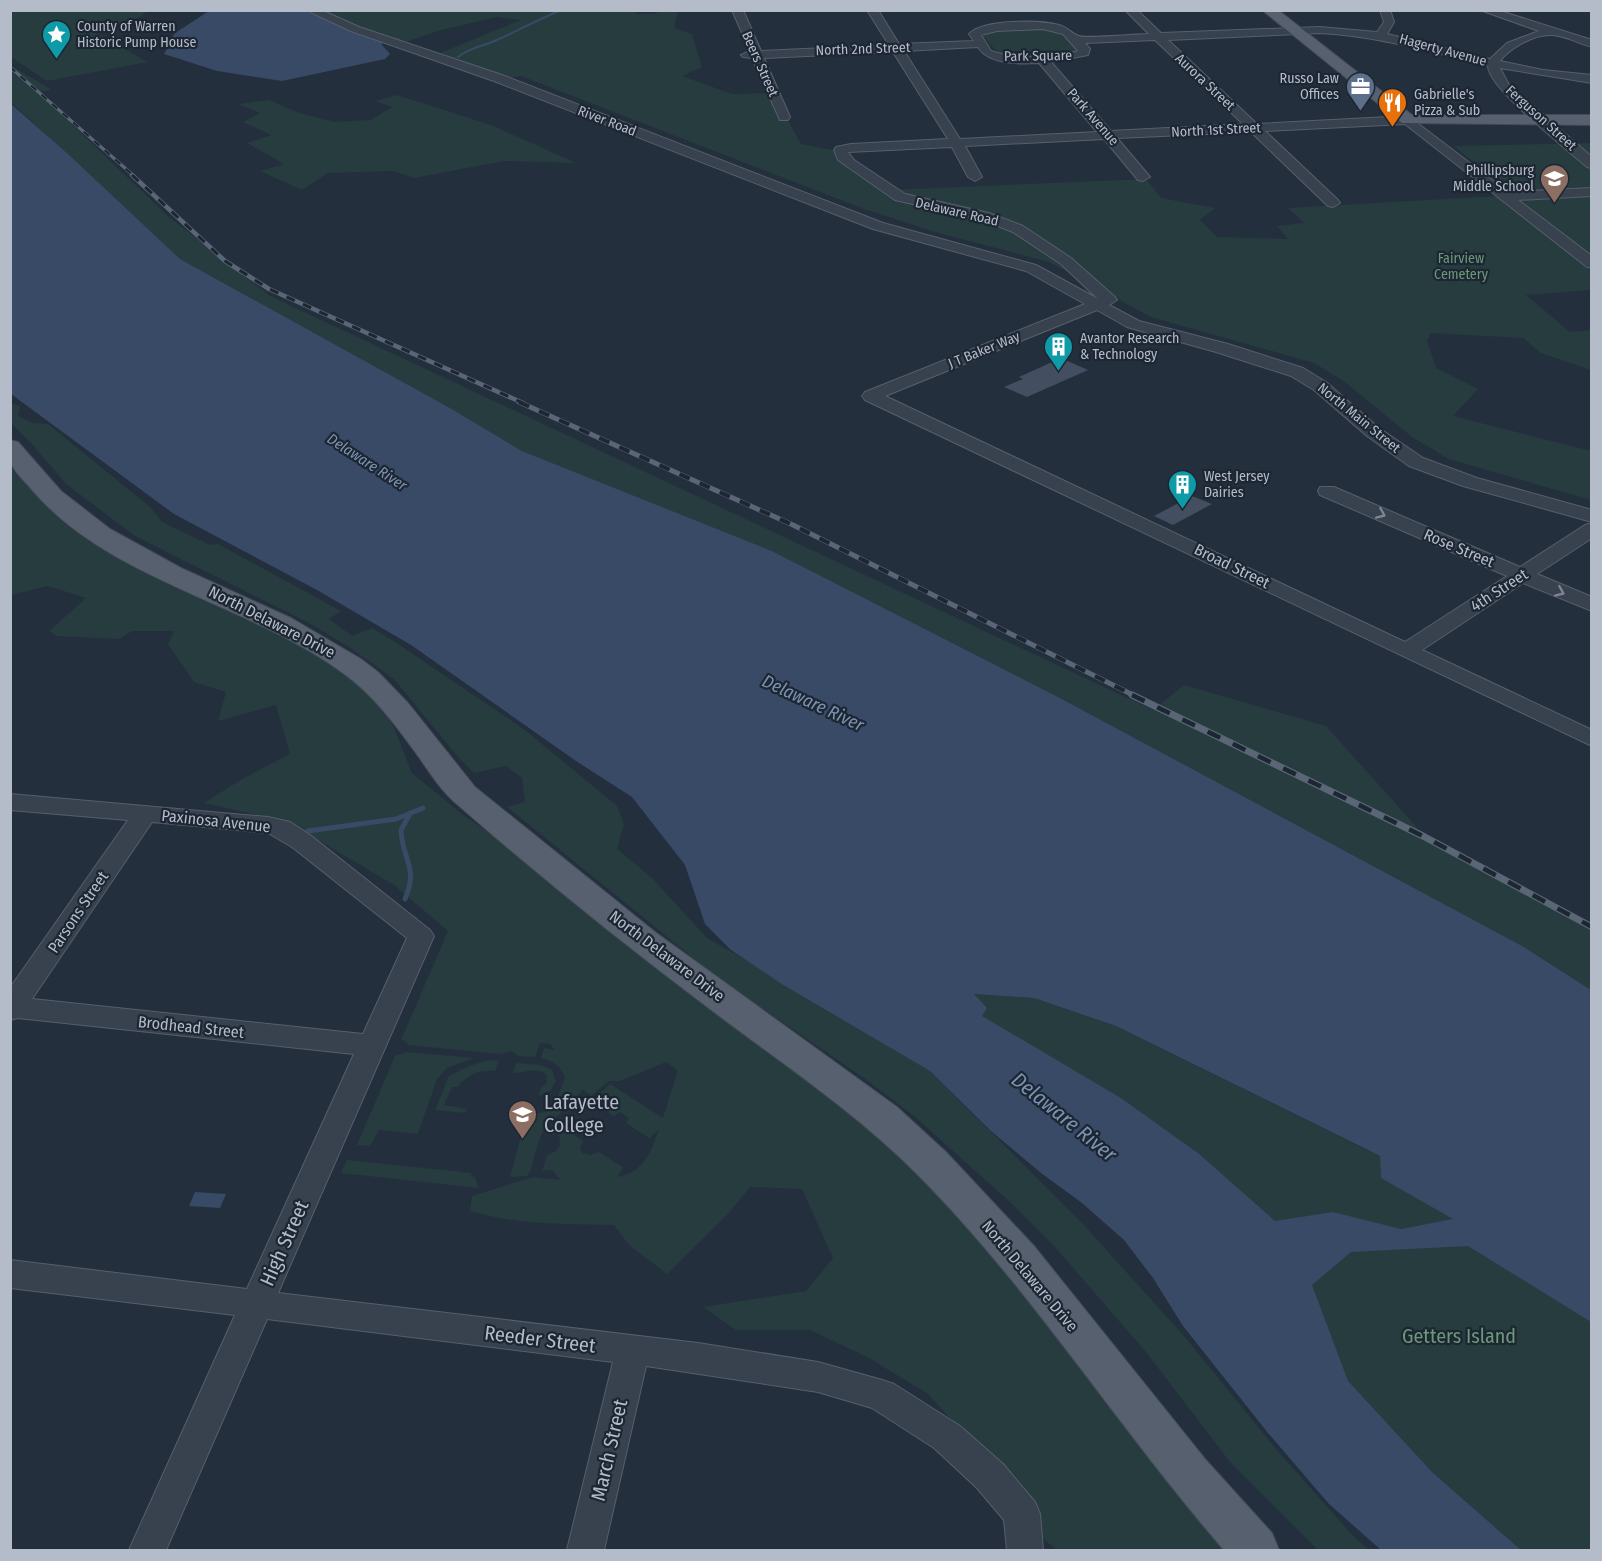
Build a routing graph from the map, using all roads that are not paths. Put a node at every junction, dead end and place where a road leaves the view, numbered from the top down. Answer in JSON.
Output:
{"nodes":[{"id":1,"x":311,"y":10,"type":"edge"},
{"id":2,"x":737,"y":10,"type":"edge"},
{"id":3,"x":872,"y":10,"type":"edge"},
{"id":4,"x":1130,"y":10,"type":"edge"},
{"id":5,"x":1269,"y":10,"type":"edge"},
{"id":6,"x":1385,"y":10,"type":"edge"},
{"id":7,"x":1485,"y":10,"type":"edge"},
{"id":8,"x":1294,"y":31,"type":"junction"},
{"id":9,"x":1548,"y":32,"type":"junction"},
{"id":10,"x":1381,"y":35,"type":"junction"},
{"id":11,"x":1158,"y":37,"type":"junction"},
{"id":12,"x":1078,"y":40,"type":"junction"},
{"id":13,"x":980,"y":44,"type":"junction"},
{"id":14,"x":1592,"y":44,"type":"edge"},
{"id":15,"x":896,"y":47,"type":"junction"},
{"id":16,"x":751,"y":54,"type":"junction"},
{"id":17,"x":1041,"y":58,"type":"junction"},
{"id":18,"x":1493,"y":64,"type":"junction"},
{"id":19,"x":1592,"y":79,"type":"edge"},
{"id":20,"x":784,"y":117,"type":"dead end"},
{"id":21,"x":1408,"y":120,"type":"junction"},
{"id":22,"x":1543,"y":120,"type":"junction"},
{"id":23,"x":1592,"y":120,"type":"edge"},
{"id":24,"x":1253,"y":128,"type":"junction"},
{"id":25,"x":1108,"y":135,"type":"junction"},
{"id":26,"x":956,"y":142,"type":"junction"},
{"id":27,"x":841,"y":151,"type":"joint"},
{"id":28,"x":1592,"y":164,"type":"edge"},
{"id":29,"x":975,"y":177,"type":"dead end"},
{"id":30,"x":1143,"y":177,"type":"dead end"},
{"id":31,"x":1592,"y":192,"type":"edge"},
{"id":32,"x":1507,"y":196,"type":"junction"},
{"id":33,"x":1333,"y":203,"type":"dead end"},
{"id":34,"x":1592,"y":264,"type":"edge"},
{"id":35,"x":1096,"y":305,"type":"junction"},
{"id":36,"x":1126,"y":321,"type":"junction"},
{"id":37,"x":871,"y":396,"type":"joint"},
{"id":38,"x":10,"y":447,"type":"edge"},
{"id":39,"x":1327,"y":491,"type":"dead end"},
{"id":40,"x":1592,"y":516,"type":"edge"},
{"id":41,"x":1592,"y":530,"type":"edge"},
{"id":42,"x":1522,"y":575,"type":"junction"},
{"id":43,"x":1592,"y":605,"type":"edge"},
{"id":44,"x":1407,"y":650,"type":"junction"},
{"id":45,"x":1592,"y":739,"type":"edge"},
{"id":46,"x":10,"y":802,"type":"edge"},
{"id":47,"x":145,"y":814,"type":"junction"},
{"id":48,"x":421,"y":936,"type":"joint"},
{"id":49,"x":11,"y":1008,"type":"edge"},
{"id":50,"x":372,"y":1045,"type":"junction"},
{"id":51,"x":10,"y":1274,"type":"edge"},
{"id":52,"x":256,"y":1305,"type":"junction"},
{"id":53,"x":633,"y":1350,"type":"junction"},
{"id":54,"x":147,"y":1551,"type":"edge"},
{"id":55,"x":585,"y":1551,"type":"edge"},
{"id":56,"x":1025,"y":1551,"type":"edge"},
{"id":57,"x":1255,"y":1551,"type":"edge"}],
"edges":[{"from":1,"to":35,"type":"street","name":"River Road"},
{"from":2,"to":16,"type":"street","name":"Beers Street"},
{"from":3,"to":15,"type":"street"},
{"from":4,"to":11,"type":"street","name":"Aurora Street"},
{"from":5,"to":8,"type":"main road"},
{"from":6,"to":10,"type":"street"},
{"from":7,"to":9,"type":"street"},
{"from":8,"to":10,"type":"street","name":"Hagerty Avenue"},
{"from":8,"to":11,"type":"street"},
{"from":8,"to":21,"type":"main road"},
{"from":9,"to":14,"type":"street"},
{"from":9,"to":18,"type":"street"},
{"from":10,"to":18,"type":"street","name":"Hagerty Avenue"},
{"from":11,"to":12,"type":"street"},
{"from":11,"to":24,"type":"street","name":"Aurora Street"},
{"from":12,"to":13,"type":"street","name":"Park Square"},
{"from":12,"to":17,"type":"street","name":"Park Square"},
{"from":13,"to":15,"type":"street","name":"North 2nd Street"},
{"from":13,"to":17,"type":"street","name":"Park Square"},
{"from":15,"to":16,"type":"street","name":"North 2nd Street"},
{"from":15,"to":26,"type":"street"},
{"from":16,"to":20,"type":"street","name":"Beers Street"},
{"from":17,"to":25,"type":"street","name":"Park Avenue"},
{"from":18,"to":19,"type":"street","name":"Hagerty Avenue"},
{"from":18,"to":22,"type":"street","name":"Ferguson Street"},
{"from":21,"to":22,"type":"main road","name":"North 1st Street"},
{"from":21,"to":24,"type":"street","name":"North 1st Street"},
{"from":21,"to":32,"type":"street"},
{"from":22,"to":23,"type":"main road","name":"North 1st Street"},
{"from":22,"to":28,"type":"street","name":"Ferguson Street"},
{"from":24,"to":25,"type":"street","name":"North 1st Street"},
{"from":24,"to":33,"type":"street","name":"Aurora Street"},
{"from":25,"to":26,"type":"street","name":"North 1st Street"},
{"from":25,"to":30,"type":"street","name":"Park Avenue"},
{"from":26,"to":27,"type":"street","name":"North 1st Street"},
{"from":26,"to":29,"type":"street"},
{"from":27,"to":36,"type":"street","name":"Delaware Road"},
{"from":31,"to":32,"type":"street"},
{"from":32,"to":34,"type":"street"},
{"from":35,"to":36,"type":"street","name":"North Main Street"},
{"from":35,"to":37,"type":"street","name":"J T Baker Way"},
{"from":36,"to":40,"type":"street","name":"North Main Street"},
{"from":37,"to":44,"type":"street","name":"Broad Street"},
{"from":38,"to":57,"type":"main road","name":"North Delaware Drive"},
{"from":39,"to":42,"type":"street","name":"Rose Street","one_way":true},
{"from":41,"to":42,"type":"street","name":"4th Street"},
{"from":42,"to":43,"type":"street","name":"Rose Street","one_way":true},
{"from":42,"to":44,"type":"street","name":"4th Street"},
{"from":44,"to":45,"type":"street","name":"Broad Street"},
{"from":46,"to":47,"type":"street","name":"Paxinosa Avenue"},
{"from":47,"to":48,"type":"street","name":"Paxinosa Avenue"},
{"from":47,"to":49,"type":"street","name":"Parsons Street"},
{"from":48,"to":50,"type":"street","name":"High Street"},
{"from":49,"to":50,"type":"street","name":"Brodhead Street"},
{"from":50,"to":52,"type":"street","name":"High Street"},
{"from":51,"to":52,"type":"street","name":"Reeder Street"},
{"from":52,"to":53,"type":"street","name":"Reeder Street"},
{"from":52,"to":54,"type":"street","name":"High Street"},
{"from":53,"to":55,"type":"street","name":"March Street"},
{"from":53,"to":56,"type":"street","name":"Reeder Street"}]}
